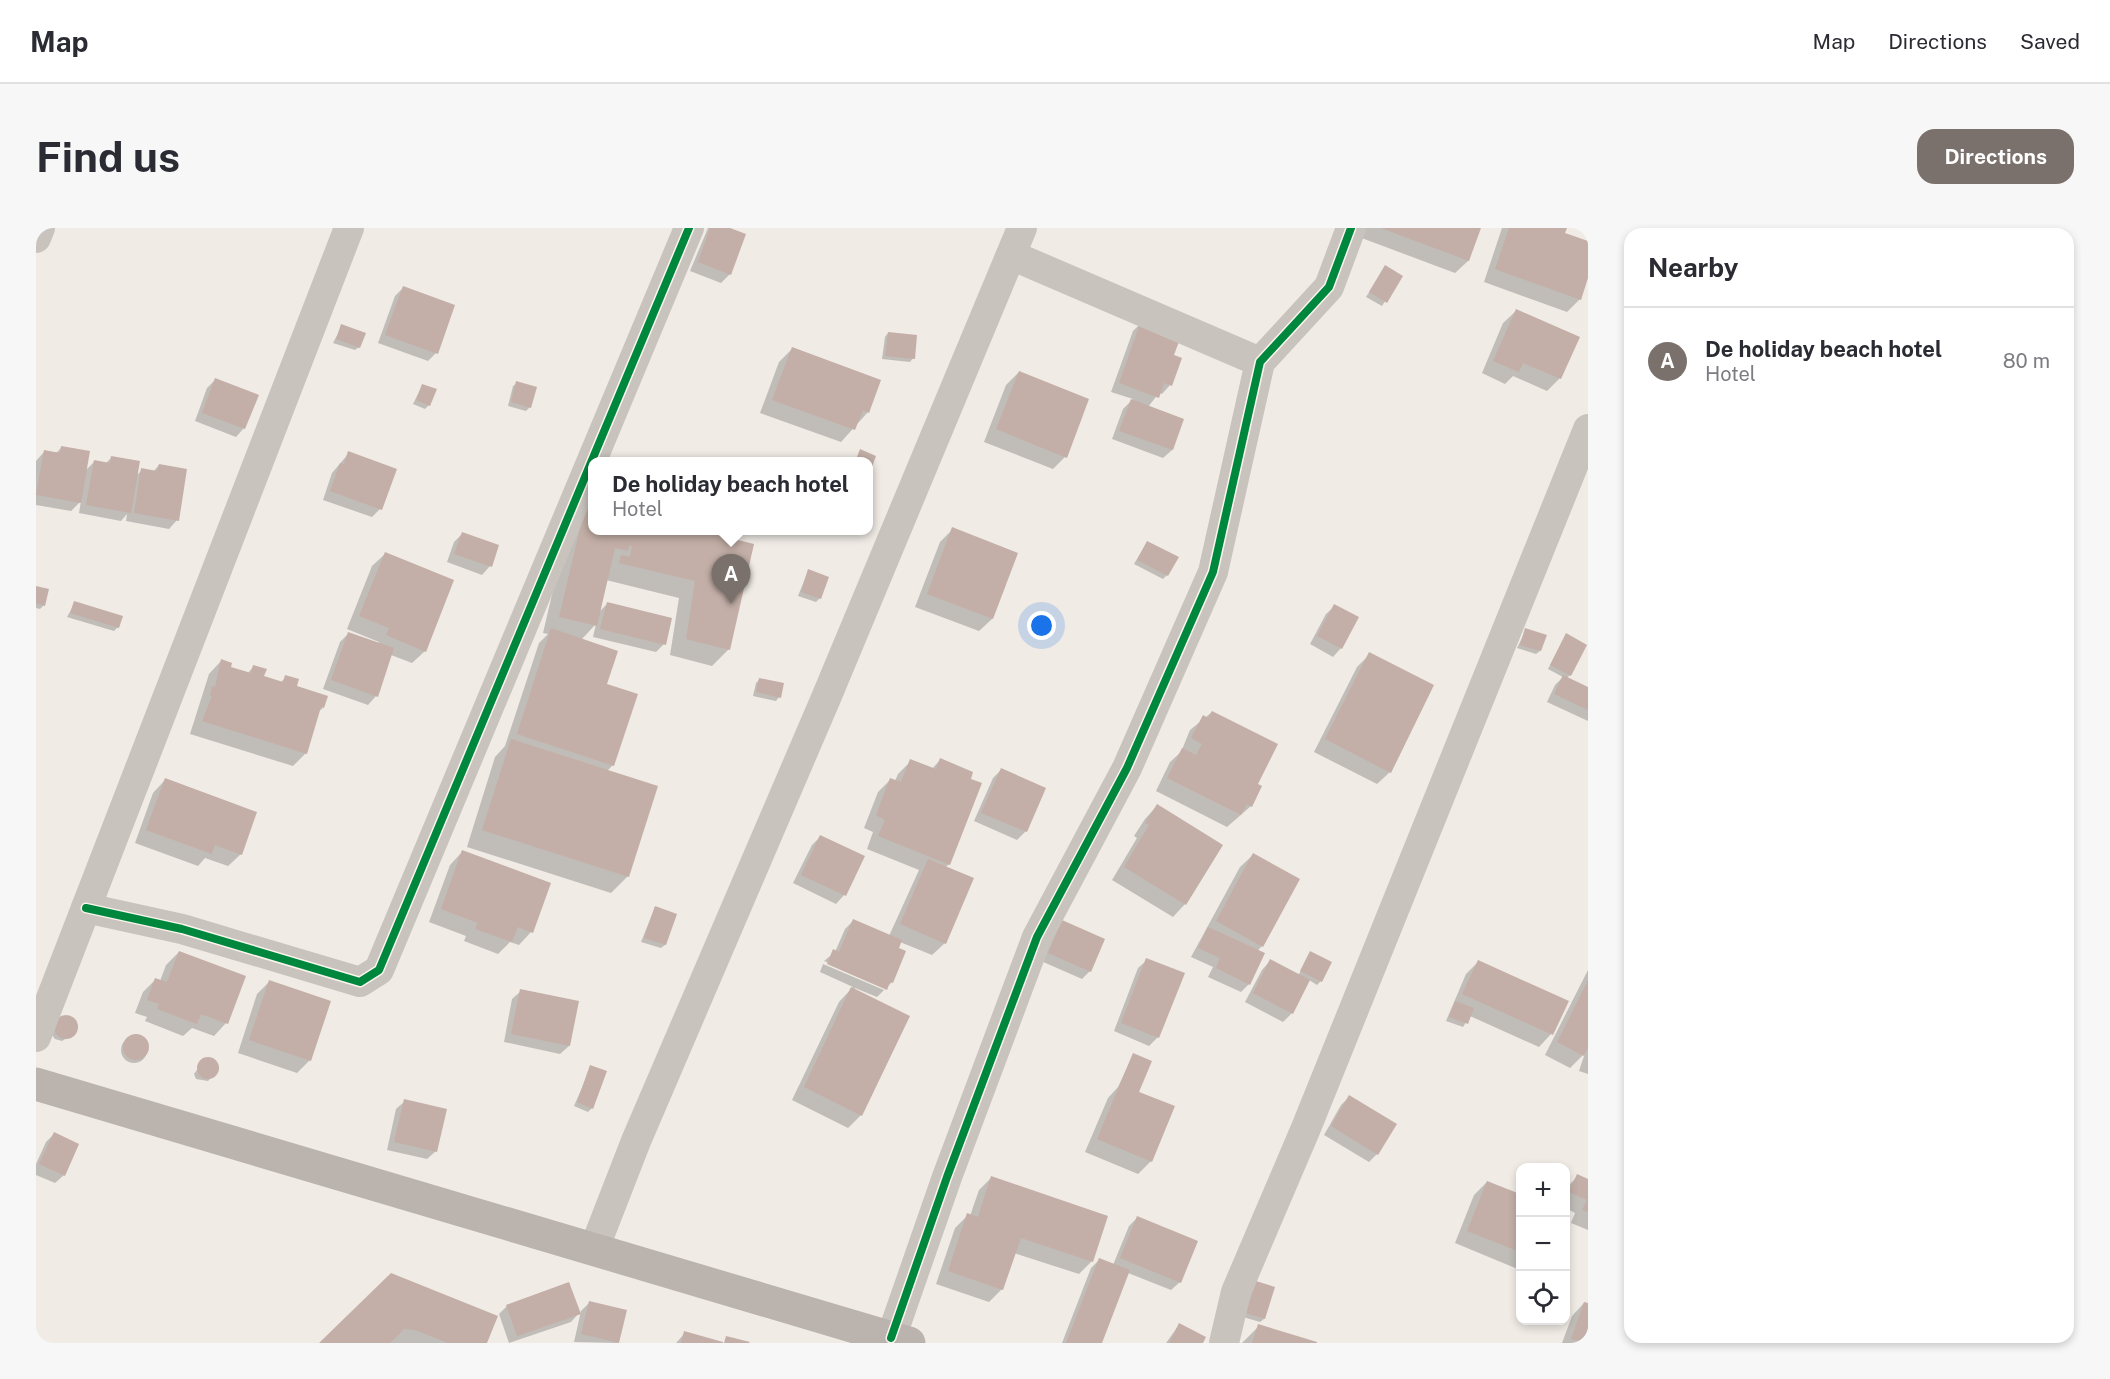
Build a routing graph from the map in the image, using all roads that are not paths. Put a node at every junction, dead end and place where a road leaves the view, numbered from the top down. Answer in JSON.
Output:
{"nodes":[{"id":1,"x":40,"y":228,"type":"edge"},
{"id":2,"x":349,"y":228,"type":"edge"},
{"id":3,"x":689,"y":228,"type":"edge"},
{"id":4,"x":1022,"y":228,"type":"edge"},
{"id":5,"x":1351,"y":228,"type":"edge"},
{"id":6,"x":36,"y":238,"type":"edge"},
{"id":7,"x":1011,"y":255,"type":"junction"},
{"id":8,"x":1260,"y":362,"type":"junction"},
{"id":9,"x":1588,"y":429,"type":"edge"},
{"id":10,"x":593,"y":457,"type":"edge"},
{"id":11,"x":588,"y":470,"type":"edge"},
{"id":12,"x":86,"y":908,"type":"junction"},
{"id":13,"x":36,"y":1037,"type":"edge"},
{"id":14,"x":36,"y":1084,"type":"edge"},
{"id":15,"x":594,"y":1250,"type":"junction"},
{"id":16,"x":900,"y":1340,"type":"edge"},
{"id":17,"x":1224,"y":1343,"type":"edge"}],
"edges":[{"from":1,"to":6,"type":"street"},
{"from":2,"to":12,"type":"street"},
{"from":3,"to":10,"type":"street"},
{"from":4,"to":7,"type":"street"},
{"from":5,"to":8,"type":"street"},
{"from":7,"to":8,"type":"street"},
{"from":7,"to":15,"type":"street"},
{"from":8,"to":16,"type":"street"},
{"from":9,"to":17,"type":"street"},
{"from":11,"to":12,"type":"street"},
{"from":12,"to":13,"type":"street"},
{"from":14,"to":15,"type":"street"},
{"from":15,"to":16,"type":"street"}]}
